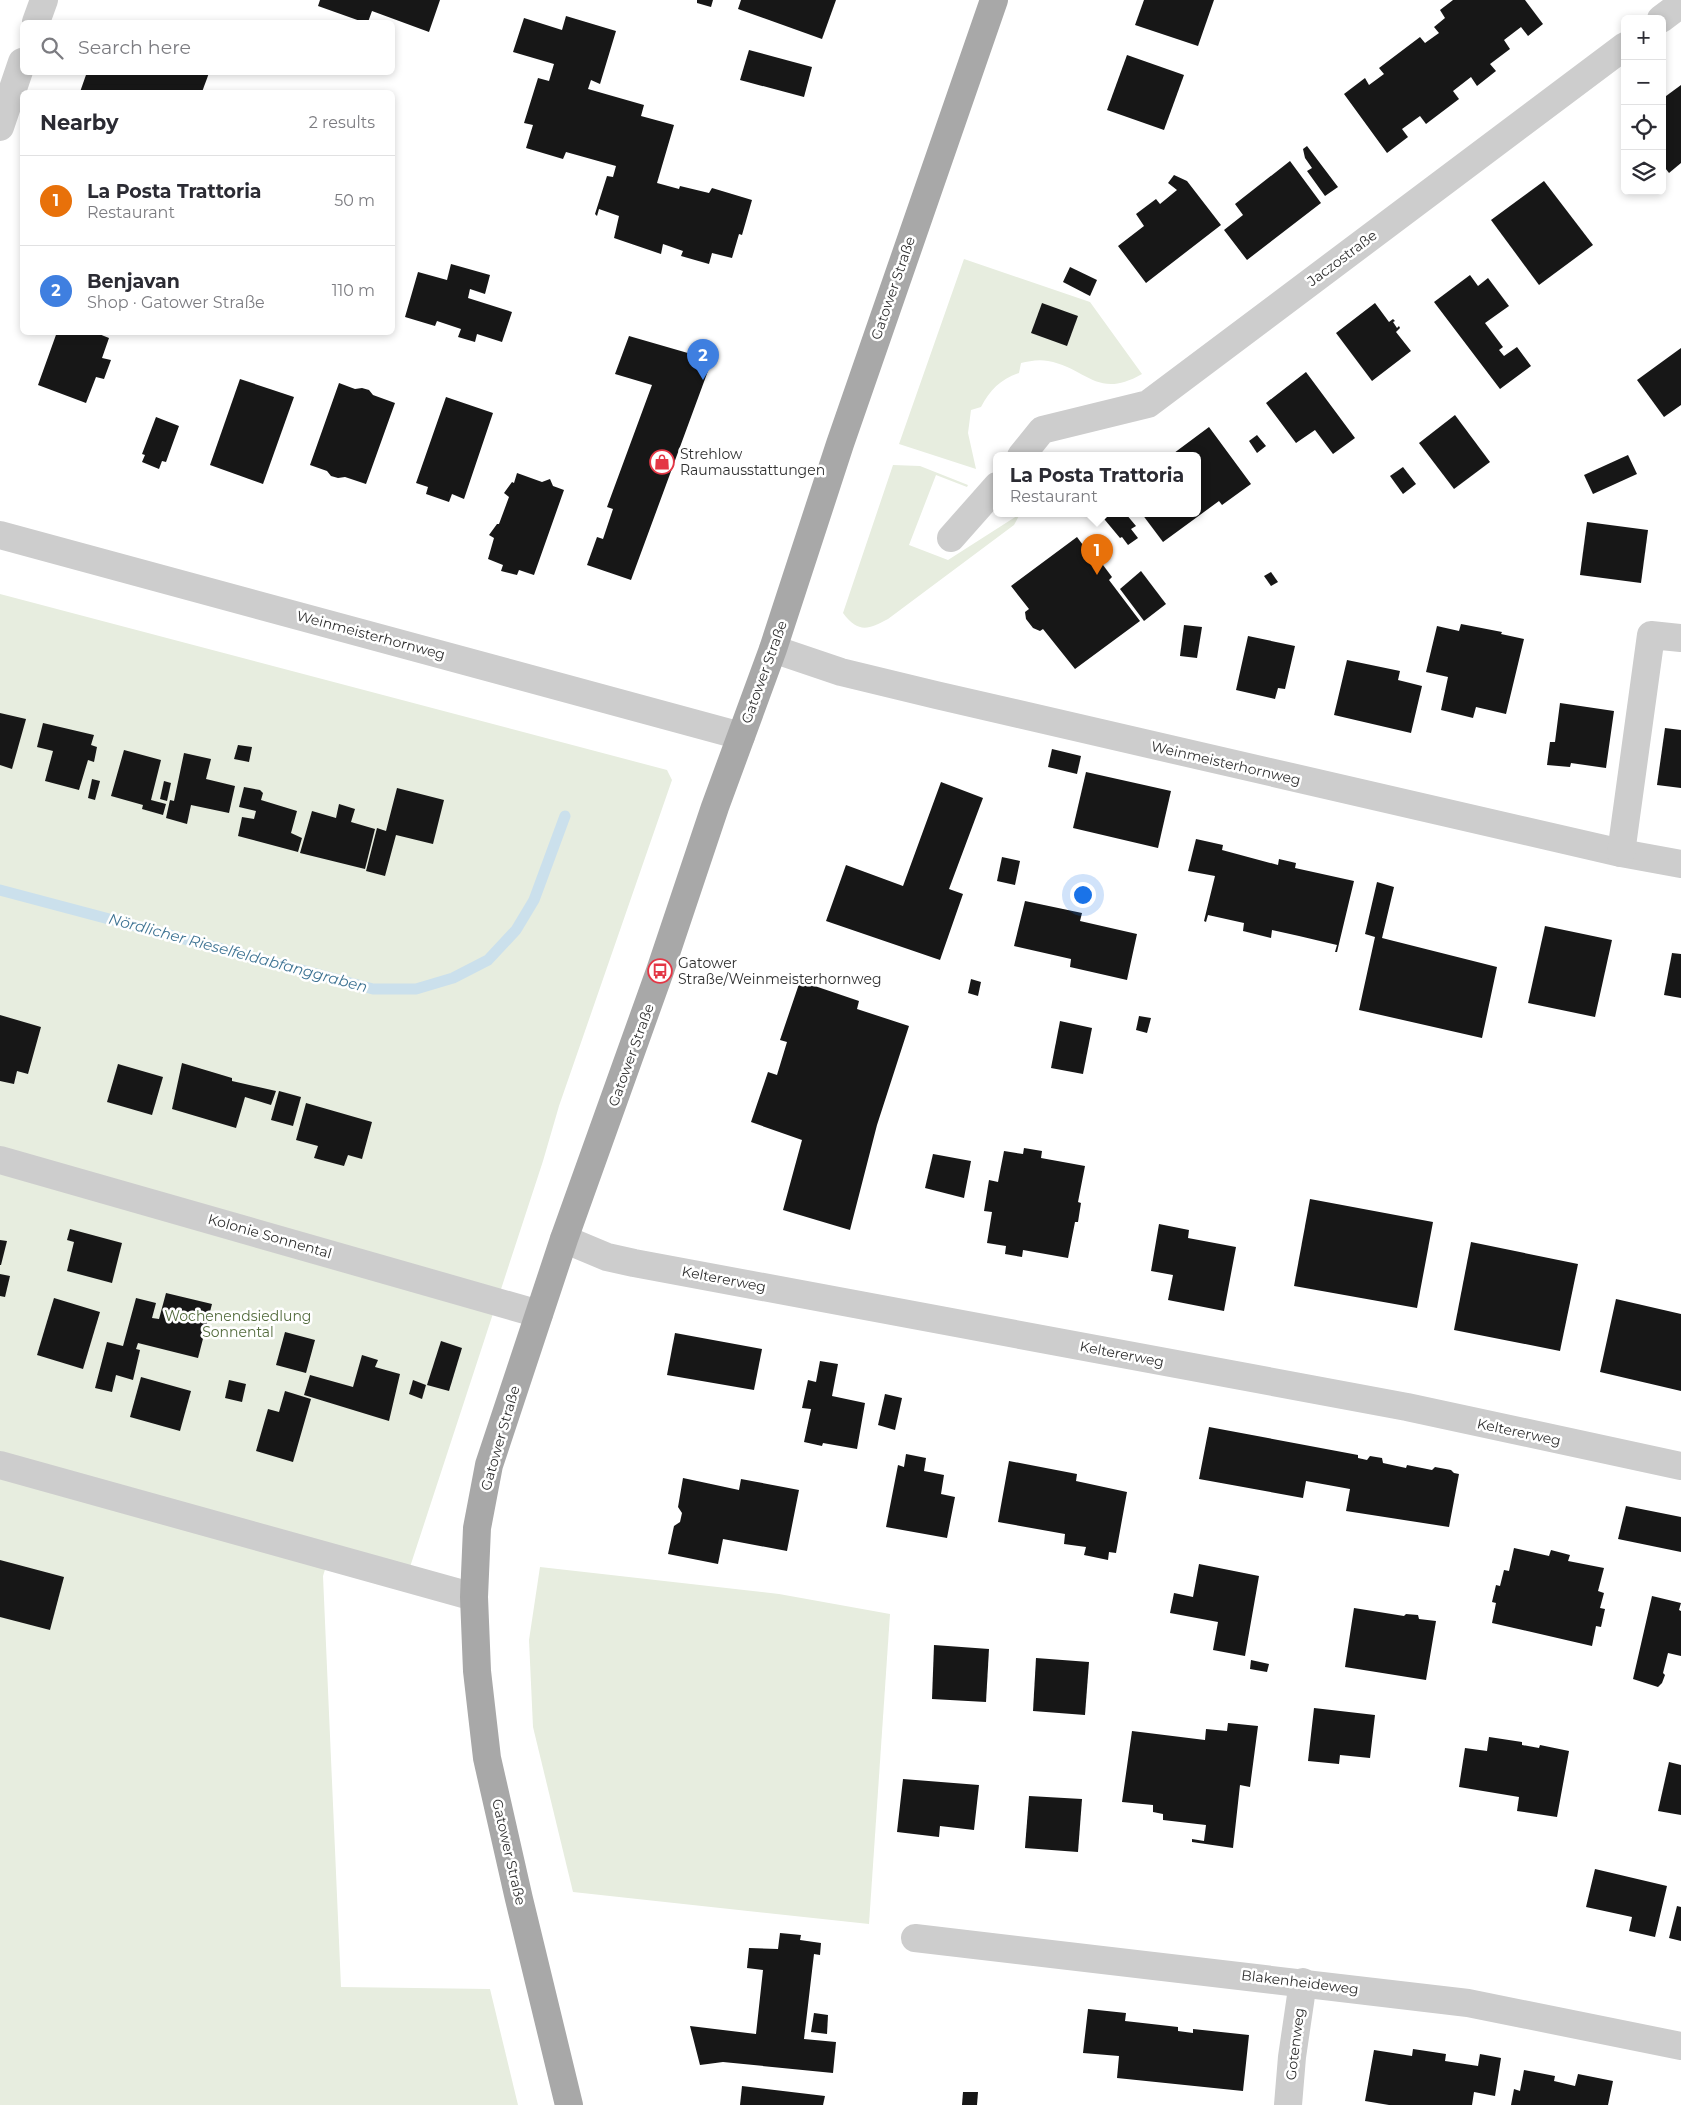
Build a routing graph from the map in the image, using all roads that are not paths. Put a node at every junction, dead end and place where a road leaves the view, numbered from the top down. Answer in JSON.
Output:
{"nodes":[{"id":1,"x":44,"y":0,"type":"edge"},
{"id":2,"x":994,"y":0,"type":"edge"},
{"id":3,"x":1681,"y":4,"type":"edge"},
{"id":4,"x":1666,"y":15,"type":"edge"},
{"id":5,"x":37,"y":20,"type":"edge"},
{"id":6,"x":1621,"y":49,"type":"edge"},
{"id":7,"x":20,"y":68,"type":"edge"},
{"id":8,"x":0,"y":127,"type":"edge"},
{"id":9,"x":1024,"y":452,"type":"edge"},
{"id":10,"x":993,"y":491,"type":"edge"},
{"id":11,"x":0,"y":535,"type":"edge"},
{"id":12,"x":951,"y":538,"type":"dead end"},
{"id":13,"x":1681,"y":638,"type":"edge"},
{"id":14,"x":773,"y":649,"type":"junction"},
{"id":15,"x":742,"y":736,"type":"junction"},
{"id":16,"x":1621,"y":853,"type":"junction"},
{"id":17,"x":1681,"y":864,"type":"edge"},
{"id":18,"x":0,"y":1160,"type":"edge"},
{"id":19,"x":564,"y":1239,"type":"junction"},
{"id":20,"x":539,"y":1314,"type":"junction"},
{"id":21,"x":0,"y":1465,"type":"edge"},
{"id":22,"x":1681,"y":1466,"type":"edge"},
{"id":23,"x":474,"y":1597,"type":"junction"},
{"id":24,"x":915,"y":1938,"type":"dead end"},
{"id":25,"x":1303,"y":1982,"type":"junction"},
{"id":26,"x":1681,"y":2046,"type":"edge"},
{"id":27,"x":569,"y":2105,"type":"edge"},
{"id":28,"x":1288,"y":2105,"type":"edge"}],
"edges":[{"from":1,"to":5,"type":"street"},
{"from":2,"to":14,"type":"main road","name":"Gatower Straße"},
{"from":3,"to":4,"type":"street"},
{"from":6,"to":9,"type":"street","name":"Jaczostraße"},
{"from":7,"to":8,"type":"street"},
{"from":10,"to":12,"type":"street"},
{"from":11,"to":15,"type":"street","name":"Weinmeisterhornweg"},
{"from":13,"to":16,"type":"street"},
{"from":14,"to":15,"type":"main road","name":"Gatower Straße"},
{"from":14,"to":16,"type":"street","name":"Weinmeisterhornweg"},
{"from":15,"to":19,"type":"main road","name":"Gatower Straße"},
{"from":16,"to":17,"type":"street","name":"Weinmeisterhornweg"},
{"from":18,"to":20,"type":"street","name":"Kolonie Sonnental"},
{"from":19,"to":20,"type":"main road","name":"Gatower Straße"},
{"from":19,"to":22,"type":"street","name":"Keltererweg"},
{"from":20,"to":23,"type":"main road","name":"Gatower Straße"},
{"from":21,"to":23,"type":"street"},
{"from":23,"to":27,"type":"main road","name":"Gatower Straße"},
{"from":24,"to":25,"type":"street","name":"Blakenheideweg"},
{"from":25,"to":26,"type":"street","name":"Blakenheideweg"},
{"from":25,"to":28,"type":"street","name":"Gotenweg"}]}
